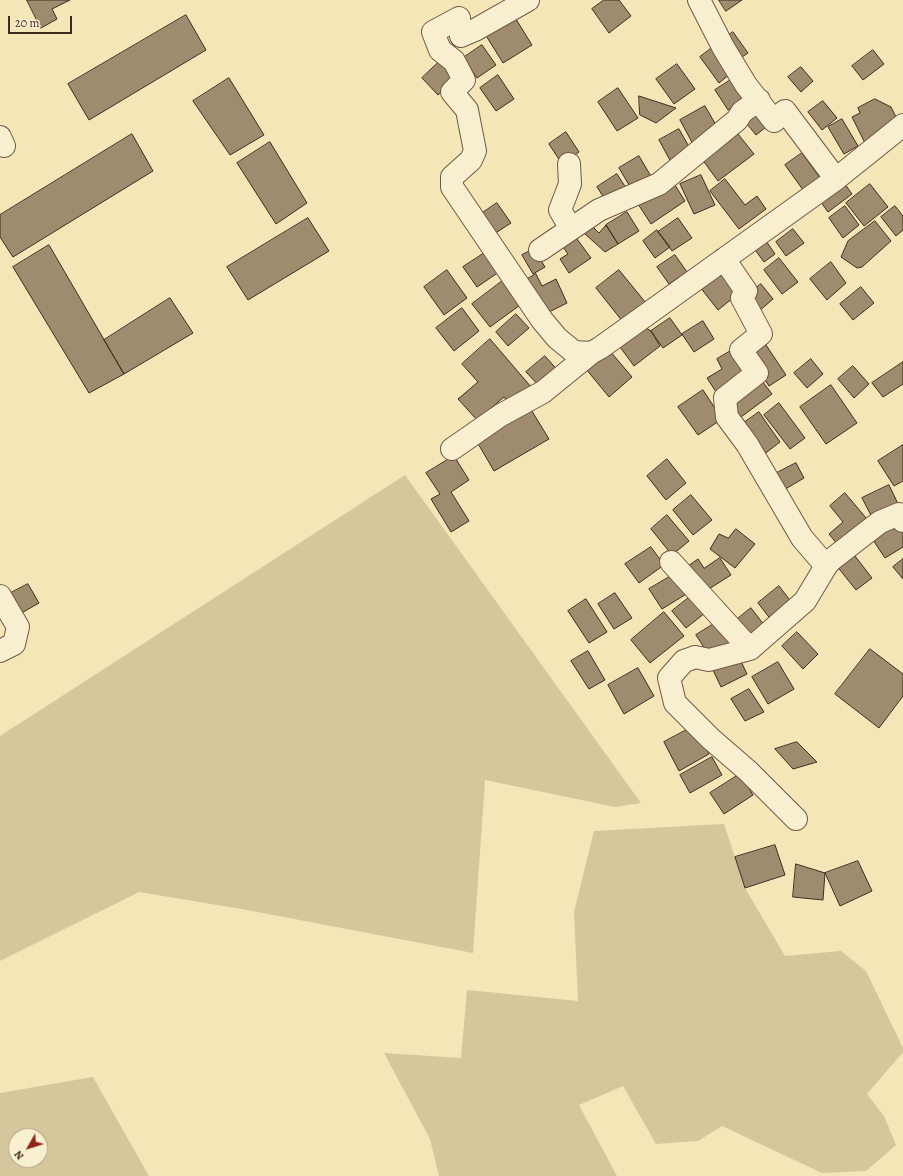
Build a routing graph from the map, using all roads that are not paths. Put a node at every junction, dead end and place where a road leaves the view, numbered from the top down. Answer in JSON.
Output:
{"nodes":[{"id":1,"x":528,"y":0,"type":"edge"},
{"id":2,"x":700,"y":0,"type":"edge"},
{"id":3,"x":759,"y":100,"type":"junction"},
{"id":4,"x":903,"y":124,"type":"edge"},
{"id":5,"x":569,"y":164,"type":"dead end"},
{"id":6,"x":836,"y":179,"type":"junction"},
{"id":7,"x":571,"y":229,"type":"junction"},
{"id":8,"x":540,"y":250,"type":"dead end"},
{"id":9,"x":724,"y":259,"type":"junction"},
{"id":10,"x":591,"y":353,"type":"junction"},
{"id":11,"x":452,"y":449,"type":"dead end"},
{"id":12,"x":902,"y":516,"type":"edge"},
{"id":13,"x":671,"y":562,"type":"dead end"},
{"id":14,"x":826,"y":566,"type":"junction"},
{"id":15,"x":0,"y":596,"type":"edge"},
{"id":16,"x":750,"y":649,"type":"junction"},
{"id":17,"x":0,"y":651,"type":"edge"},
{"id":18,"x":796,"y":819,"type":"dead end"}],
"edges":[{"from":1,"to":10,"type":"street"},
{"from":2,"to":3,"type":"street"},
{"from":3,"to":6,"type":"street"},
{"from":3,"to":7,"type":"street"},
{"from":4,"to":6,"type":"street"},
{"from":5,"to":7,"type":"street"},
{"from":6,"to":9,"type":"street"},
{"from":7,"to":8,"type":"street"},
{"from":9,"to":10,"type":"street"},
{"from":9,"to":14,"type":"street"},
{"from":10,"to":11,"type":"street"},
{"from":12,"to":14,"type":"street"},
{"from":13,"to":16,"type":"street"},
{"from":14,"to":16,"type":"street"},
{"from":15,"to":17,"type":"street"},
{"from":16,"to":18,"type":"street"}]}
